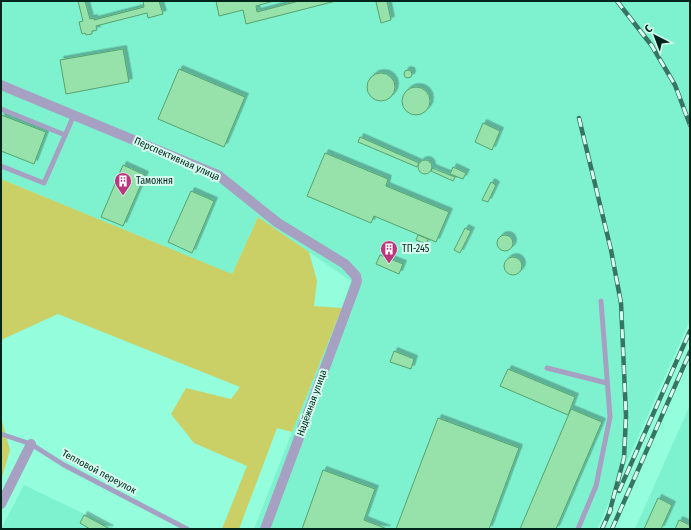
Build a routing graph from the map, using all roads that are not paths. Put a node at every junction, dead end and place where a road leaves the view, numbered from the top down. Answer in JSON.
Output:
{"nodes":[{"id":1,"x":1,"y":85,"type":"edge"},
{"id":2,"x":1,"y":109,"type":"edge"},
{"id":3,"x":74,"y":115,"type":"junction"},
{"id":4,"x":65,"y":135,"type":"junction"},
{"id":5,"x":1,"y":166,"type":"edge"},
{"id":6,"x":356,"y":276,"type":"joint"},
{"id":7,"x":601,"y":301,"type":"dead end"},
{"id":8,"x":547,"y":368,"type":"dead end"},
{"id":9,"x":607,"y":383,"type":"junction"},
{"id":10,"x":1,"y":434,"type":"edge"},
{"id":11,"x":31,"y":444,"type":"junction"},
{"id":12,"x":1,"y":504,"type":"edge"},
{"id":13,"x":187,"y":529,"type":"edge"},
{"id":14,"x":265,"y":529,"type":"edge"},
{"id":15,"x":578,"y":529,"type":"edge"}],
"edges":[{"from":1,"to":3,"type":"street","name":"Перспективная улица"},
{"from":2,"to":4,"type":"lane"},
{"from":3,"to":4,"type":"lane"},
{"from":3,"to":6,"type":"street","name":"Перспективная улица"},
{"from":4,"to":5,"type":"lane"},
{"from":6,"to":14,"type":"street","name":"Надёжная улица"},
{"from":7,"to":9,"type":"lane"},
{"from":8,"to":9,"type":"lane"},
{"from":9,"to":15,"type":"lane"},
{"from":10,"to":11,"type":"lane","name":"Тепловой переулок"},
{"from":11,"to":12,"type":"street"},
{"from":11,"to":13,"type":"lane","name":"Тепловой переулок"}]}
